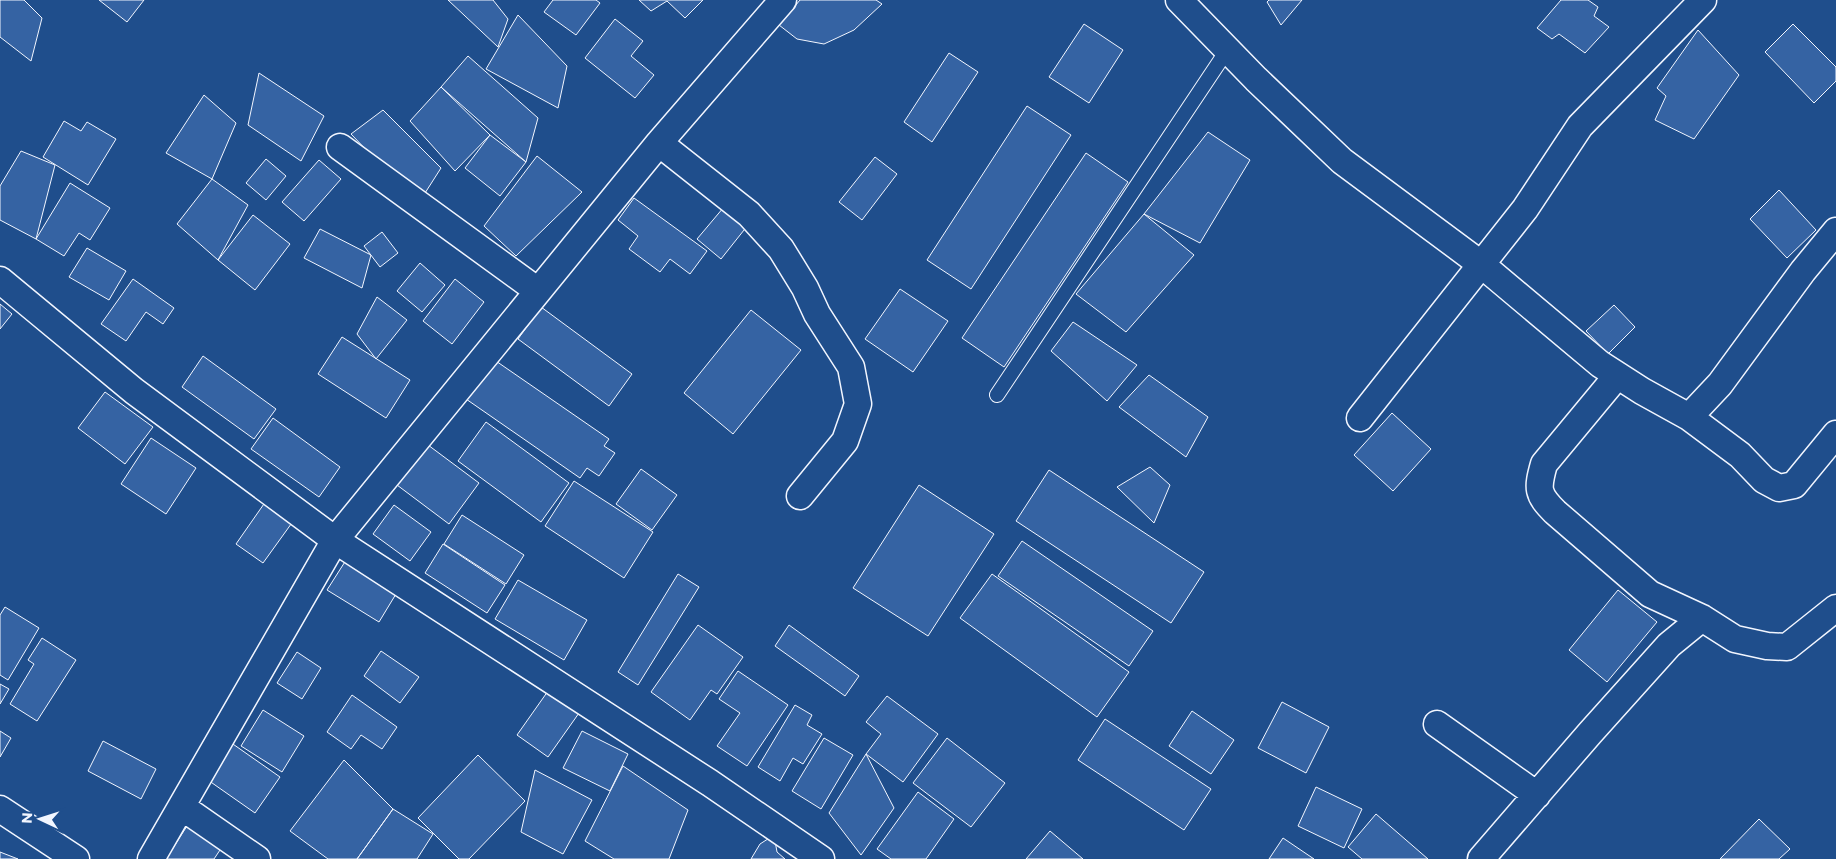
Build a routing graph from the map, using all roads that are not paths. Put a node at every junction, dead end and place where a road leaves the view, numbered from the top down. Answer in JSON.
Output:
{"nodes":[{"id":1,"x":783,"y":0,"type":"edge"},
{"id":2,"x":1179,"y":0,"type":"edge"},
{"id":3,"x":1703,"y":0,"type":"edge"},
{"id":4,"x":1228,"y":49,"type":"junction"},
{"id":5,"x":659,"y":143,"type":"junction"},
{"id":6,"x":340,"y":147,"type":"dead end"},
{"id":7,"x":1836,"y":231,"type":"edge"},
{"id":8,"x":1482,"y":265,"type":"junction"},
{"id":9,"x":0,"y":280,"type":"edge"},
{"id":10,"x":538,"y":290,"type":"junction"},
{"id":11,"x":1618,"y":376,"type":"junction"},
{"id":12,"x":997,"y":395,"type":"dead end"},
{"id":13,"x":1689,"y":417,"type":"junction"},
{"id":14,"x":1360,"y":418,"type":"dead end"},
{"id":15,"x":1836,"y":434,"type":"edge"},
{"id":16,"x":800,"y":496,"type":"dead end"},
{"id":17,"x":335,"y":540,"type":"junction"},
{"id":18,"x":1836,"y":608,"type":"edge"},
{"id":19,"x":1702,"y":618,"type":"junction"},
{"id":20,"x":1437,"y":724,"type":"dead end"},
{"id":21,"x":1537,"y":795,"type":"junction"},
{"id":22,"x":182,"y":807,"type":"junction"},
{"id":23,"x":0,"y":809,"type":"edge"},
{"id":24,"x":76,"y":859,"type":"edge"},
{"id":25,"x":151,"y":859,"type":"edge"},
{"id":26,"x":258,"y":859,"type":"edge"},
{"id":27,"x":821,"y":859,"type":"edge"},
{"id":28,"x":1481,"y":859,"type":"edge"}],
"edges":[{"from":1,"to":5,"type":"street"},
{"from":2,"to":4,"type":"street"},
{"from":3,"to":8,"type":"street"},
{"from":4,"to":8,"type":"street"},
{"from":4,"to":12,"type":"lane"},
{"from":5,"to":10,"type":"street"},
{"from":5,"to":16,"type":"street"},
{"from":6,"to":10,"type":"street"},
{"from":7,"to":13,"type":"street"},
{"from":8,"to":11,"type":"street"},
{"from":8,"to":14,"type":"street"},
{"from":9,"to":17,"type":"street"},
{"from":10,"to":17,"type":"street"},
{"from":11,"to":13,"type":"street"},
{"from":11,"to":19,"type":"street"},
{"from":13,"to":15,"type":"street"},
{"from":17,"to":22,"type":"street"},
{"from":17,"to":27,"type":"street"},
{"from":18,"to":19,"type":"street"},
{"from":19,"to":21,"type":"street"},
{"from":20,"to":21,"type":"street"},
{"from":21,"to":28,"type":"street"},
{"from":22,"to":25,"type":"street"},
{"from":22,"to":26,"type":"street"},
{"from":23,"to":24,"type":"street"}]}
